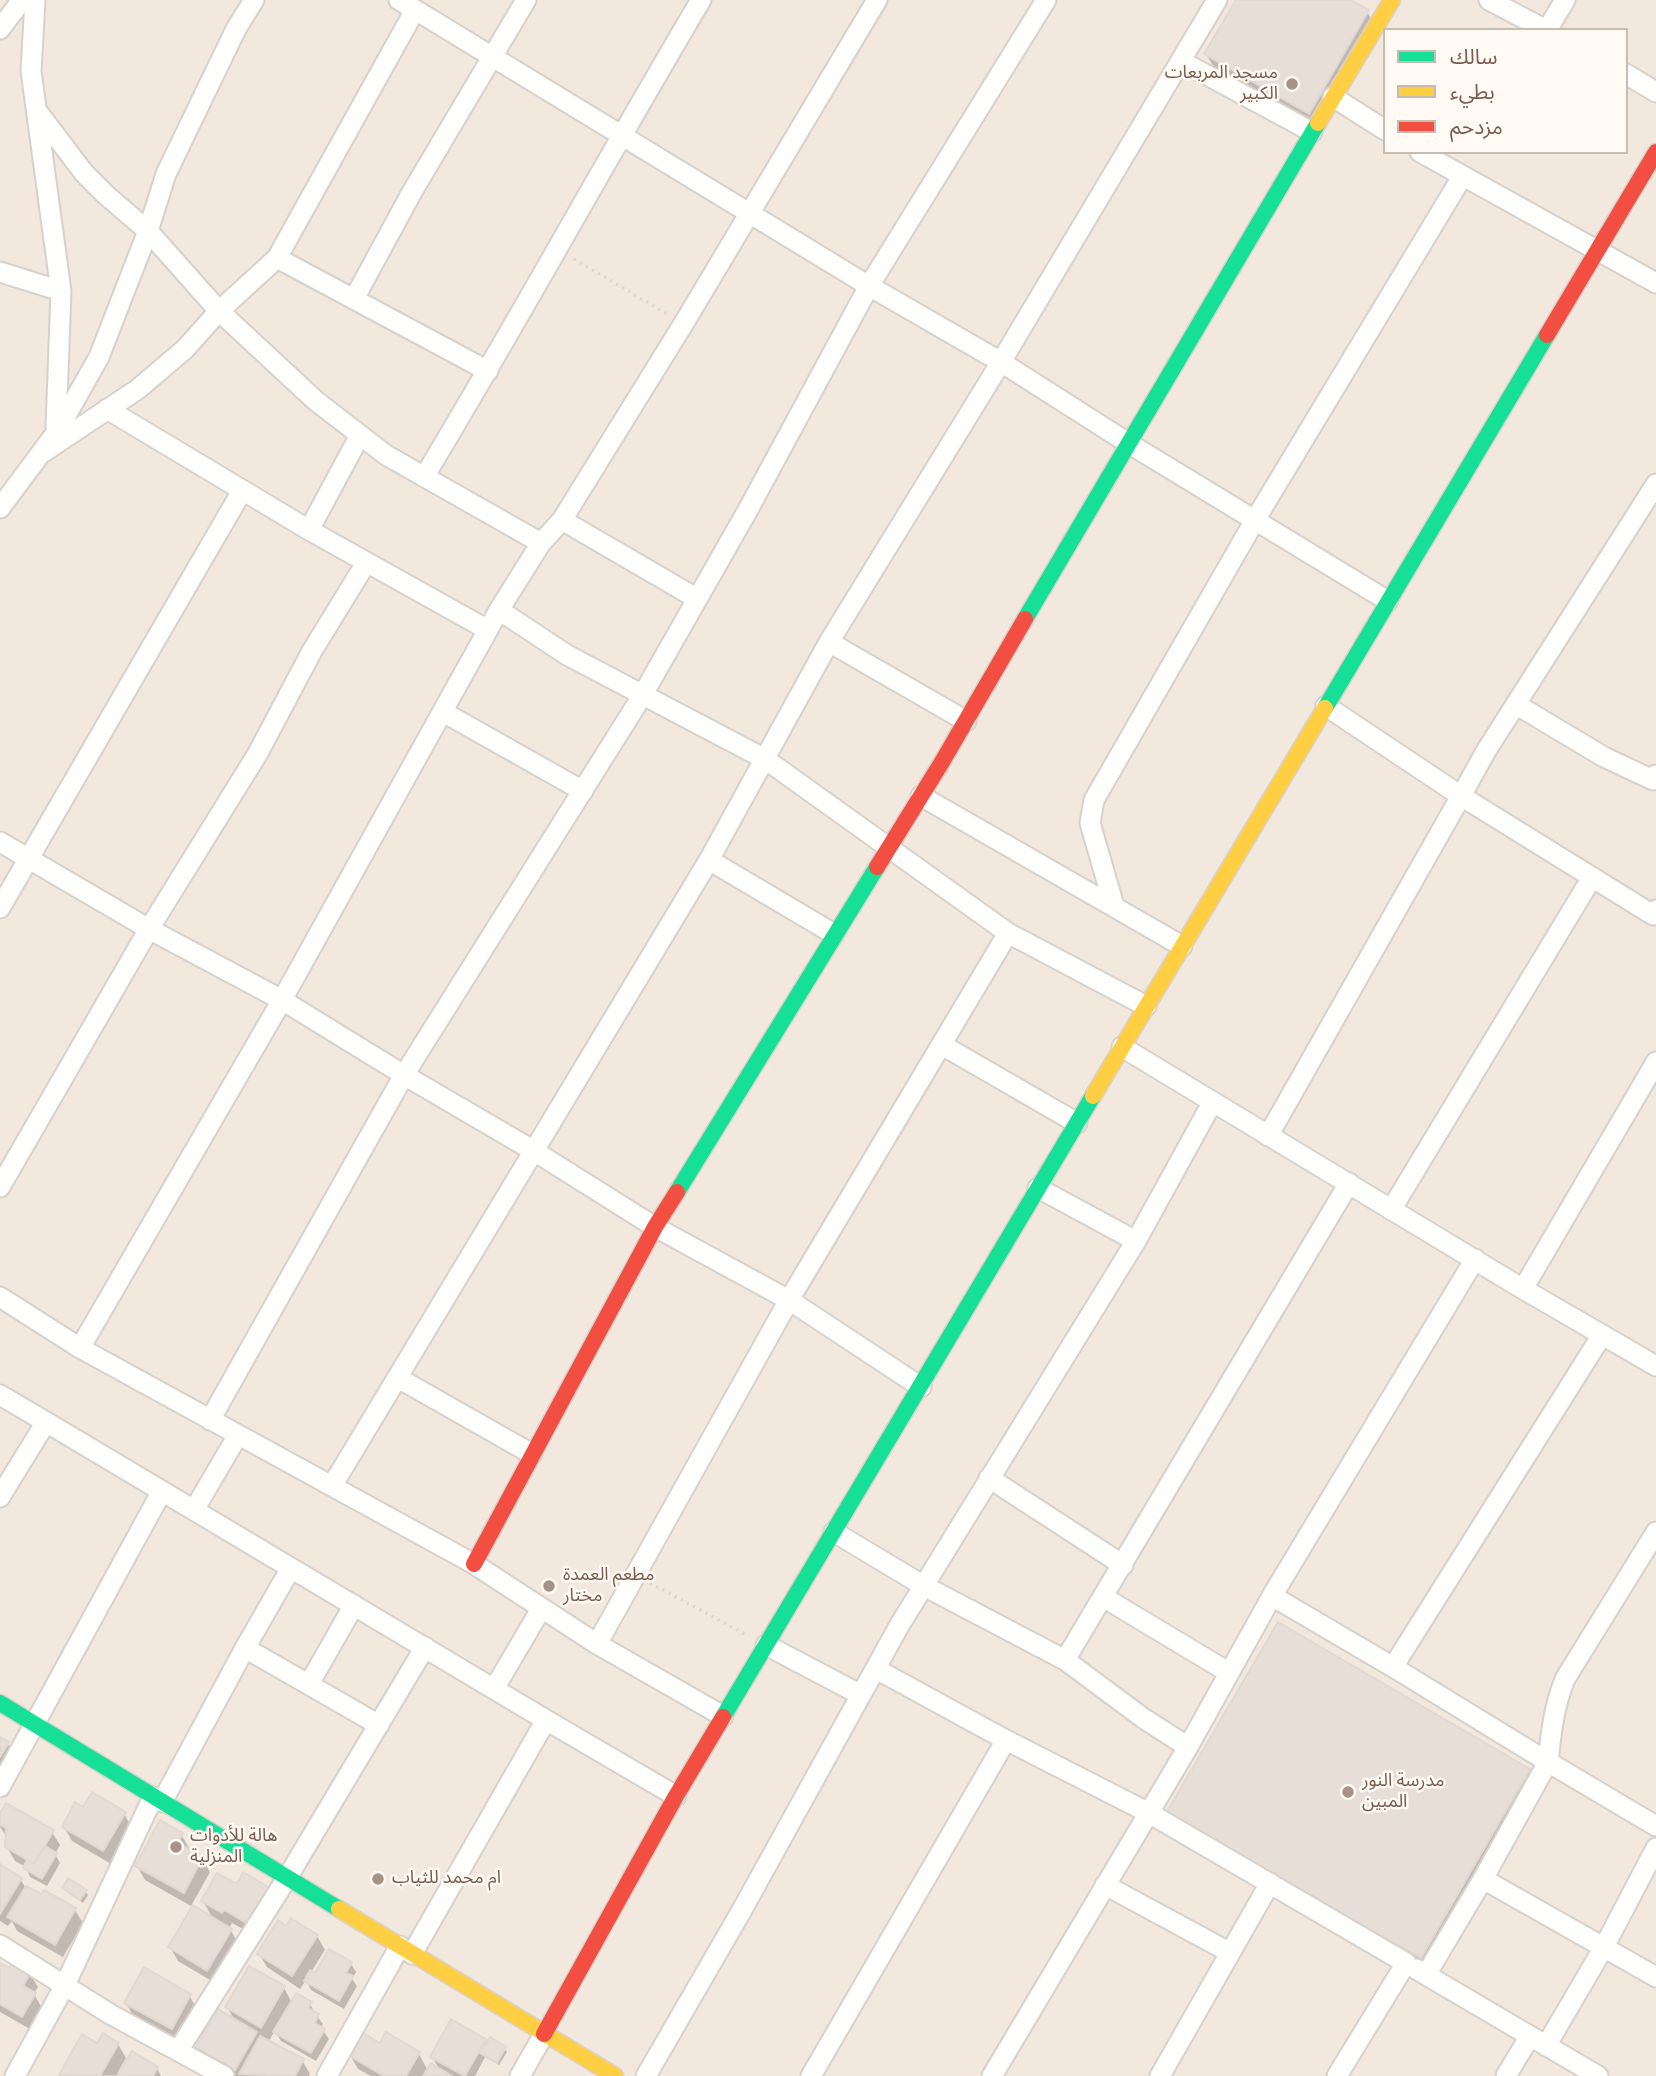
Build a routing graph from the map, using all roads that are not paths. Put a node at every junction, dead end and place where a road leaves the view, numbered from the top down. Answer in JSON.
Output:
{"nodes":[{"id":1,"x":22,"y":0,"type":"edge"},
{"id":2,"x":35,"y":0,"type":"edge"},
{"id":3,"x":254,"y":0,"type":"edge"},
{"id":4,"x":526,"y":0,"type":"edge"},
{"id":5,"x":701,"y":0,"type":"edge"},
{"id":6,"x":877,"y":0,"type":"edge"},
{"id":7,"x":1046,"y":0,"type":"edge"},
{"id":8,"x":1217,"y":0,"type":"edge"},
{"id":9,"x":1489,"y":0,"type":"edge"},
{"id":10,"x":1565,"y":0,"type":"edge"},
{"id":11,"x":1390,"y":1,"type":"edge"},
{"id":12,"x":407,"y":5,"type":"edge"},
{"id":13,"x":1543,"y":28,"type":"edge"},
{"id":14,"x":1548,"y":28,"type":"edge"},
{"id":15,"x":0,"y":29,"type":"edge"},
{"id":16,"x":491,"y":55,"type":"junction"},
{"id":17,"x":1181,"y":61,"type":"junction"},
{"id":18,"x":1628,"y":75,"type":"edge"},
{"id":19,"x":1656,"y":92,"type":"edge"},
{"id":20,"x":1333,"y":97,"type":"junction"},
{"id":21,"x":37,"y":111,"type":"junction"},
{"id":22,"x":1383,"y":129,"type":"edge"},
{"id":23,"x":1312,"y":132,"type":"junction"},
{"id":24,"x":621,"y":135,"type":"junction"},
{"id":25,"x":1656,"y":152,"type":"edge"},
{"id":26,"x":1423,"y":154,"type":"edge"},
{"id":27,"x":1462,"y":177,"type":"junction"},
{"id":28,"x":749,"y":213,"type":"junction"},
{"id":29,"x":148,"y":231,"type":"junction"},
{"id":30,"x":1599,"y":250,"type":"junction"},
{"id":31,"x":276,"y":258,"type":"junction"},
{"id":32,"x":0,"y":272,"type":"edge"},
{"id":33,"x":1656,"y":283,"type":"edge"},
{"id":34,"x":869,"y":286,"type":"junction"},
{"id":35,"x":61,"y":291,"type":"junction"},
{"id":36,"x":354,"y":299,"type":"junction"},
{"id":37,"x":219,"y":311,"type":"junction"},
{"id":38,"x":1001,"y":362,"type":"junction"},
{"id":39,"x":488,"y":371,"type":"junction"},
{"id":40,"x":107,"y":409,"type":"junction"},
{"id":41,"x":56,"y":433,"type":"junction"},
{"id":42,"x":360,"y":435,"type":"junction"},
{"id":43,"x":1128,"y":443,"type":"junction"},
{"id":44,"x":42,"y":453,"type":"junction"},
{"id":45,"x":424,"y":477,"type":"junction"},
{"id":46,"x":1656,"y":484,"type":"edge"},
{"id":47,"x":242,"y":491,"type":"junction"},
{"id":48,"x":0,"y":508,"type":"edge"},
{"id":49,"x":562,"y":520,"type":"junction"},
{"id":50,"x":1255,"y":520,"type":"junction"},
{"id":51,"x":309,"y":530,"type":"junction"},
{"id":52,"x":541,"y":543,"type":"junction"},
{"id":53,"x":366,"y":563,"type":"junction"},
{"id":54,"x":696,"y":598,"type":"junction"},
{"id":55,"x":1388,"y":601,"type":"junction"},
{"id":56,"x":499,"y":610,"type":"junction"},
{"id":57,"x":488,"y":630,"type":"junction"},
{"id":58,"x":829,"y":642,"type":"junction"},
{"id":59,"x":642,"y":696,"type":"junction"},
{"id":60,"x":1517,"y":705,"type":"junction"},
{"id":61,"x":1326,"y":706,"type":"junction"},
{"id":62,"x":443,"y":712,"type":"junction"},
{"id":63,"x":966,"y":721,"type":"junction"},
{"id":64,"x":765,"y":759,"type":"junction"},
{"id":65,"x":1655,"y":779,"type":"edge"},
{"id":66,"x":583,"y":791,"type":"junction"},
{"id":67,"x":921,"y":796,"type":"junction"},
{"id":68,"x":1461,"y":796,"type":"junction"},
{"id":69,"x":0,"y":842,"type":"edge"},
{"id":70,"x":889,"y":850,"type":"junction"},
{"id":71,"x":27,"y":859,"type":"junction"},
{"id":72,"x":709,"y":860,"type":"junction"},
{"id":73,"x":1591,"y":879,"type":"junction"},
{"id":74,"x":1114,"y":906,"type":"junction"},
{"id":75,"x":0,"y":908,"type":"edge"},
{"id":76,"x":1655,"y":914,"type":"edge"},
{"id":77,"x":149,"y":929,"type":"junction"},
{"id":78,"x":1008,"y":933,"type":"junction"},
{"id":79,"x":834,"y":934,"type":"junction"},
{"id":80,"x":1182,"y":946,"type":"junction"},
{"id":81,"x":282,"y":1000,"type":"junction"},
{"id":82,"x":1146,"y":1006,"type":"junction"},
{"id":83,"x":942,"y":1045,"type":"junction"},
{"id":84,"x":1122,"y":1047,"type":"junction"},
{"id":85,"x":1656,"y":1062,"type":"edge"},
{"id":86,"x":404,"y":1075,"type":"junction"},
{"id":87,"x":1212,"y":1103,"type":"junction"},
{"id":88,"x":1077,"y":1123,"type":"junction"},
{"id":89,"x":1268,"y":1136,"type":"junction"},
{"id":90,"x":534,"y":1151,"type":"junction"},
{"id":91,"x":1349,"y":1183,"type":"junction"},
{"id":92,"x":0,"y":1186,"type":"edge"},
{"id":93,"x":1038,"y":1188,"type":"junction"},
{"id":94,"x":1391,"y":1210,"type":"junction"},
{"id":95,"x":655,"y":1227,"type":"junction"},
{"id":96,"x":1136,"y":1241,"type":"junction"},
{"id":97,"x":1475,"y":1259,"type":"junction"},
{"id":98,"x":1523,"y":1289,"type":"junction"},
{"id":99,"x":0,"y":1297,"type":"edge"},
{"id":100,"x":789,"y":1300,"type":"junction"},
{"id":101,"x":1602,"y":1335,"type":"junction"},
{"id":102,"x":80,"y":1348,"type":"junction"},
{"id":103,"x":1653,"y":1357,"type":"edge"},
{"id":104,"x":398,"y":1378,"type":"junction"},
{"id":105,"x":921,"y":1387,"type":"junction"},
{"id":106,"x":0,"y":1395,"type":"edge"},
{"id":107,"x":210,"y":1420,"type":"junction"},
{"id":108,"x":46,"y":1422,"type":"junction"},
{"id":109,"x":237,"y":1435,"type":"junction"},
{"id":110,"x":532,"y":1454,"type":"junction"},
{"id":111,"x":989,"y":1478,"type":"junction"},
{"id":112,"x":332,"y":1486,"type":"junction"},
{"id":113,"x":162,"y":1491,"type":"junction"},
{"id":114,"x":0,"y":1496,"type":"edge"},
{"id":115,"x":194,"y":1510,"type":"junction"},
{"id":116,"x":834,"y":1532,"type":"junction"},
{"id":117,"x":1656,"y":1532,"type":"edge"},
{"id":118,"x":474,"y":1564,"type":"junction"},
{"id":119,"x":1123,"y":1565,"type":"junction"},
{"id":120,"x":291,"y":1568,"type":"junction"},
{"id":121,"x":924,"y":1586,"type":"junction"},
{"id":122,"x":1272,"y":1596,"type":"junction"},
{"id":123,"x":1103,"y":1597,"type":"junction"},
{"id":124,"x":354,"y":1605,"type":"junction"},
{"id":125,"x":541,"y":1609,"type":"junction"},
{"id":126,"x":597,"y":1644,"type":"junction"},
{"id":127,"x":766,"y":1645,"type":"junction"},
{"id":128,"x":425,"y":1647,"type":"junction"},
{"id":129,"x":245,"y":1648,"type":"junction"},
{"id":130,"x":1065,"y":1660,"type":"junction"},
{"id":131,"x":1393,"y":1667,"type":"junction"},
{"id":132,"x":876,"y":1669,"type":"junction"},
{"id":133,"x":1228,"y":1672,"type":"junction"},
{"id":134,"x":309,"y":1684,"type":"junction"},
{"id":135,"x":494,"y":1689,"type":"junction"},
{"id":136,"x":861,"y":1695,"type":"junction"},
{"id":137,"x":0,"y":1703,"type":"edge"},
{"id":138,"x":723,"y":1716,"type":"junction"},
{"id":139,"x":546,"y":1720,"type":"junction"},
{"id":140,"x":34,"y":1724,"type":"junction"},
{"id":141,"x":379,"y":1725,"type":"junction"},
{"id":142,"x":1006,"y":1740,"type":"junction"},
{"id":143,"x":1188,"y":1747,"type":"junction"},
{"id":144,"x":1548,"y":1762,"type":"junction"},
{"id":145,"x":0,"y":1787,"type":"edge"},
{"id":146,"x":676,"y":1796,"type":"junction"},
{"id":147,"x":157,"y":1799,"type":"junction"},
{"id":148,"x":1149,"y":1813,"type":"junction"},
{"id":149,"x":1656,"y":1826,"type":"edge"},
{"id":150,"x":1656,"y":1848,"type":"edge"},
{"id":151,"x":287,"y":1878,"type":"junction"},
{"id":152,"x":1483,"y":1880,"type":"junction"},
{"id":153,"x":1648,"y":1881,"type":"edge"},
{"id":154,"x":1270,"y":1883,"type":"junction"},
{"id":155,"x":1105,"y":1885,"type":"junction"},
{"id":156,"x":0,"y":1945,"type":"edge"},
{"id":157,"x":1605,"y":1947,"type":"junction"},
{"id":158,"x":406,"y":1950,"type":"junction"},
{"id":159,"x":1229,"y":1952,"type":"junction"},
{"id":160,"x":1406,"y":1963,"type":"junction"},
{"id":161,"x":1426,"y":1975,"type":"junction"},
{"id":162,"x":1656,"y":1977,"type":"edge"},
{"id":163,"x":65,"y":1985,"type":"junction"},
{"id":164,"x":544,"y":2034,"type":"junction"},
{"id":165,"x":1538,"y":2041,"type":"junction"},
{"id":166,"x":178,"y":2051,"type":"junction"},
{"id":167,"x":15,"y":2076,"type":"edge"},
{"id":168,"x":224,"y":2076,"type":"edge"},
{"id":169,"x":327,"y":2076,"type":"edge"},
{"id":170,"x":520,"y":2076,"type":"edge"},
{"id":171,"x":615,"y":2076,"type":"edge"},
{"id":172,"x":646,"y":2076,"type":"edge"},
{"id":173,"x":811,"y":2076,"type":"edge"},
{"id":174,"x":992,"y":2076,"type":"edge"},
{"id":175,"x":1160,"y":2076,"type":"edge"},
{"id":176,"x":1337,"y":2076,"type":"edge"},
{"id":177,"x":1506,"y":2076,"type":"edge"},
{"id":178,"x":1598,"y":2076,"type":"edge"}],
"edges":[{"from":1,"to":15,"type":"street"},
{"from":2,"to":21,"type":"street"},
{"from":3,"to":29,"type":"street"},
{"from":4,"to":16,"type":"street"},
{"from":5,"to":24,"type":"street"},
{"from":6,"to":28,"type":"street"},
{"from":7,"to":34,"type":"street"},
{"from":8,"to":17,"type":"street"},
{"from":9,"to":13,"type":"street"},
{"from":10,"to":14,"type":"street"},
{"from":11,"to":20,"type":"street"},
{"from":12,"to":16,"type":"street"},
{"from":12,"to":31,"type":"street"},
{"from":16,"to":24,"type":"street"},
{"from":16,"to":36,"type":"street"},
{"from":17,"to":23,"type":"street"},
{"from":17,"to":38,"type":"street"},
{"from":18,"to":19,"type":"street"},
{"from":20,"to":22,"type":"street"},
{"from":20,"to":23,"type":"street"},
{"from":21,"to":29,"type":"street"},
{"from":21,"to":35,"type":"street"},
{"from":23,"to":43,"type":"street"},
{"from":24,"to":28,"type":"street"},
{"from":24,"to":39,"type":"street"},
{"from":25,"to":30,"type":"street"},
{"from":26,"to":27,"type":"street"},
{"from":27,"to":30,"type":"street"},
{"from":27,"to":50,"type":"street"},
{"from":28,"to":34,"type":"street"},
{"from":28,"to":49,"type":"street"},
{"from":29,"to":37,"type":"street"},
{"from":29,"to":41,"type":"street"},
{"from":30,"to":33,"type":"street"},
{"from":30,"to":55,"type":"street"},
{"from":31,"to":36,"type":"street"},
{"from":31,"to":37,"type":"street"},
{"from":32,"to":35,"type":"street"},
{"from":34,"to":38,"type":"street"},
{"from":34,"to":54,"type":"street"},
{"from":35,"to":41,"type":"street"},
{"from":36,"to":39,"type":"street"},
{"from":37,"to":40,"type":"street"},
{"from":37,"to":42,"type":"street"},
{"from":38,"to":43,"type":"street"},
{"from":38,"to":58,"type":"street"},
{"from":39,"to":45,"type":"street"},
{"from":40,"to":44,"type":"street"},
{"from":40,"to":47,"type":"street"},
{"from":41,"to":44,"type":"street"},
{"from":42,"to":45,"type":"street"},
{"from":42,"to":51,"type":"street"},
{"from":43,"to":50,"type":"street"},
{"from":43,"to":63,"type":"street"},
{"from":44,"to":48,"type":"street"},
{"from":45,"to":52,"type":"street"},
{"from":46,"to":60,"type":"street"},
{"from":47,"to":51,"type":"street"},
{"from":47,"to":71,"type":"street"},
{"from":49,"to":52,"type":"street"},
{"from":49,"to":54,"type":"street"},
{"from":50,"to":55,"type":"street"},
{"from":50,"to":74,"type":"street"},
{"from":51,"to":53,"type":"street"},
{"from":52,"to":56,"type":"street"},
{"from":53,"to":57,"type":"street"},
{"from":53,"to":77,"type":"street"},
{"from":54,"to":59,"type":"street"},
{"from":55,"to":61,"type":"street"},
{"from":56,"to":57,"type":"street"},
{"from":56,"to":59,"type":"street"},
{"from":57,"to":62,"type":"street"},
{"from":58,"to":63,"type":"street"},
{"from":58,"to":64,"type":"street"},
{"from":59,"to":64,"type":"street"},
{"from":59,"to":66,"type":"street"},
{"from":60,"to":65,"type":"street"},
{"from":60,"to":68,"type":"street"},
{"from":61,"to":68,"type":"street"},
{"from":61,"to":80,"type":"street"},
{"from":62,"to":66,"type":"street"},
{"from":62,"to":81,"type":"street"},
{"from":63,"to":67,"type":"street"},
{"from":64,"to":70,"type":"street"},
{"from":64,"to":72,"type":"street"},
{"from":66,"to":86,"type":"street"},
{"from":67,"to":70,"type":"street"},
{"from":67,"to":74,"type":"street"},
{"from":68,"to":73,"type":"street"},
{"from":68,"to":89,"type":"street"},
{"from":69,"to":71,"type":"street"},
{"from":70,"to":78,"type":"street"},
{"from":70,"to":79,"type":"street"},
{"from":71,"to":75,"type":"street"},
{"from":71,"to":77,"type":"street"},
{"from":72,"to":79,"type":"street"},
{"from":72,"to":90,"type":"street"},
{"from":73,"to":76,"type":"street"},
{"from":73,"to":94,"type":"street"},
{"from":74,"to":80,"type":"street"},
{"from":77,"to":81,"type":"street"},
{"from":77,"to":92,"type":"street"},
{"from":78,"to":82,"type":"street"},
{"from":78,"to":83,"type":"street"},
{"from":79,"to":95,"type":"street"},
{"from":80,"to":82,"type":"street"},
{"from":81,"to":86,"type":"street"},
{"from":81,"to":102,"type":"street"},
{"from":82,"to":84,"type":"street"},
{"from":83,"to":88,"type":"street"},
{"from":83,"to":100,"type":"street"},
{"from":84,"to":87,"type":"street"},
{"from":84,"to":88,"type":"street"},
{"from":85,"to":98,"type":"street"},
{"from":86,"to":90,"type":"street"},
{"from":86,"to":107,"type":"street"},
{"from":87,"to":89,"type":"street"},
{"from":87,"to":96,"type":"street"},
{"from":88,"to":93,"type":"street"},
{"from":89,"to":91,"type":"street"},
{"from":90,"to":95,"type":"street"},
{"from":90,"to":104,"type":"street"},
{"from":91,"to":94,"type":"street"},
{"from":91,"to":119,"type":"street"},
{"from":93,"to":96,"type":"street"},
{"from":93,"to":105,"type":"street"},
{"from":94,"to":97,"type":"street"},
{"from":95,"to":100,"type":"street"},
{"from":95,"to":110,"type":"street"},
{"from":96,"to":111,"type":"street"},
{"from":97,"to":98,"type":"street"},
{"from":97,"to":122,"type":"street"},
{"from":98,"to":101,"type":"street"},
{"from":99,"to":102,"type":"street"},
{"from":100,"to":105,"type":"street"},
{"from":100,"to":126,"type":"street"},
{"from":101,"to":103,"type":"street"},
{"from":101,"to":131,"type":"street"},
{"from":102,"to":107,"type":"street"},
{"from":104,"to":110,"type":"street"},
{"from":104,"to":112,"type":"street"},
{"from":105,"to":116,"type":"street"},
{"from":106,"to":108,"type":"street"},
{"from":107,"to":109,"type":"street"},
{"from":108,"to":113,"type":"street"},
{"from":108,"to":114,"type":"street"},
{"from":109,"to":112,"type":"street"},
{"from":109,"to":115,"type":"street"},
{"from":110,"to":118,"type":"street"},
{"from":111,"to":119,"type":"street"},
{"from":111,"to":121,"type":"street"},
{"from":112,"to":118,"type":"street"},
{"from":113,"to":115,"type":"street"},
{"from":113,"to":140,"type":"street"},
{"from":115,"to":120,"type":"street"},
{"from":116,"to":121,"type":"street"},
{"from":116,"to":127,"type":"street"},
{"from":117,"to":144,"type":"street"},
{"from":118,"to":125,"type":"street"},
{"from":119,"to":123,"type":"street"},
{"from":120,"to":124,"type":"street"},
{"from":120,"to":129,"type":"street"},
{"from":121,"to":130,"type":"street"},
{"from":121,"to":132,"type":"street"},
{"from":122,"to":131,"type":"street"},
{"from":122,"to":133,"type":"street"},
{"from":123,"to":130,"type":"street"},
{"from":123,"to":133,"type":"street"},
{"from":124,"to":128,"type":"street"},
{"from":124,"to":134,"type":"street"},
{"from":125,"to":126,"type":"street"},
{"from":125,"to":135,"type":"street"},
{"from":126,"to":138,"type":"street"},
{"from":127,"to":136,"type":"street"},
{"from":127,"to":138,"type":"street"},
{"from":128,"to":135,"type":"street"},
{"from":128,"to":141,"type":"street"},
{"from":129,"to":134,"type":"street"},
{"from":129,"to":147,"type":"street"},
{"from":130,"to":143,"type":"street"},
{"from":131,"to":144,"type":"street"},
{"from":132,"to":136,"type":"street"},
{"from":132,"to":142,"type":"street"},
{"from":133,"to":143,"type":"street"},
{"from":134,"to":141,"type":"street"},
{"from":135,"to":139,"type":"street"},
{"from":136,"to":172,"type":"street"},
{"from":137,"to":140,"type":"street"},
{"from":138,"to":146,"type":"street"},
{"from":139,"to":146,"type":"street"},
{"from":139,"to":158,"type":"street"},
{"from":140,"to":145,"type":"street"},
{"from":140,"to":147,"type":"street"},
{"from":141,"to":151,"type":"street"},
{"from":142,"to":148,"type":"street"},
{"from":142,"to":173,"type":"street"},
{"from":143,"to":148,"type":"street"},
{"from":144,"to":149,"type":"street"},
{"from":144,"to":152,"type":"street"},
{"from":146,"to":164,"type":"street"},
{"from":147,"to":151,"type":"street"},
{"from":147,"to":163,"type":"street"},
{"from":148,"to":154,"type":"street"},
{"from":148,"to":155,"type":"street"},
{"from":150,"to":153,"type":"street"},
{"from":151,"to":158,"type":"street"},
{"from":151,"to":166,"type":"street"},
{"from":152,"to":157,"type":"street"},
{"from":152,"to":161,"type":"street"},
{"from":153,"to":157,"type":"street"},
{"from":154,"to":159,"type":"street"},
{"from":154,"to":160,"type":"street"},
{"from":155,"to":159,"type":"street"},
{"from":155,"to":174,"type":"street"},
{"from":156,"to":163,"type":"street"},
{"from":157,"to":162,"type":"street"},
{"from":157,"to":165,"type":"street"},
{"from":158,"to":164,"type":"street"},
{"from":158,"to":169,"type":"street"},
{"from":159,"to":175,"type":"street"},
{"from":160,"to":161,"type":"street"},
{"from":160,"to":176,"type":"street"},
{"from":161,"to":165,"type":"street"},
{"from":163,"to":166,"type":"street"},
{"from":163,"to":167,"type":"street"},
{"from":164,"to":170,"type":"street"},
{"from":164,"to":171,"type":"street"},
{"from":165,"to":177,"type":"street"},
{"from":165,"to":178,"type":"street"},
{"from":166,"to":168,"type":"street"}]}
